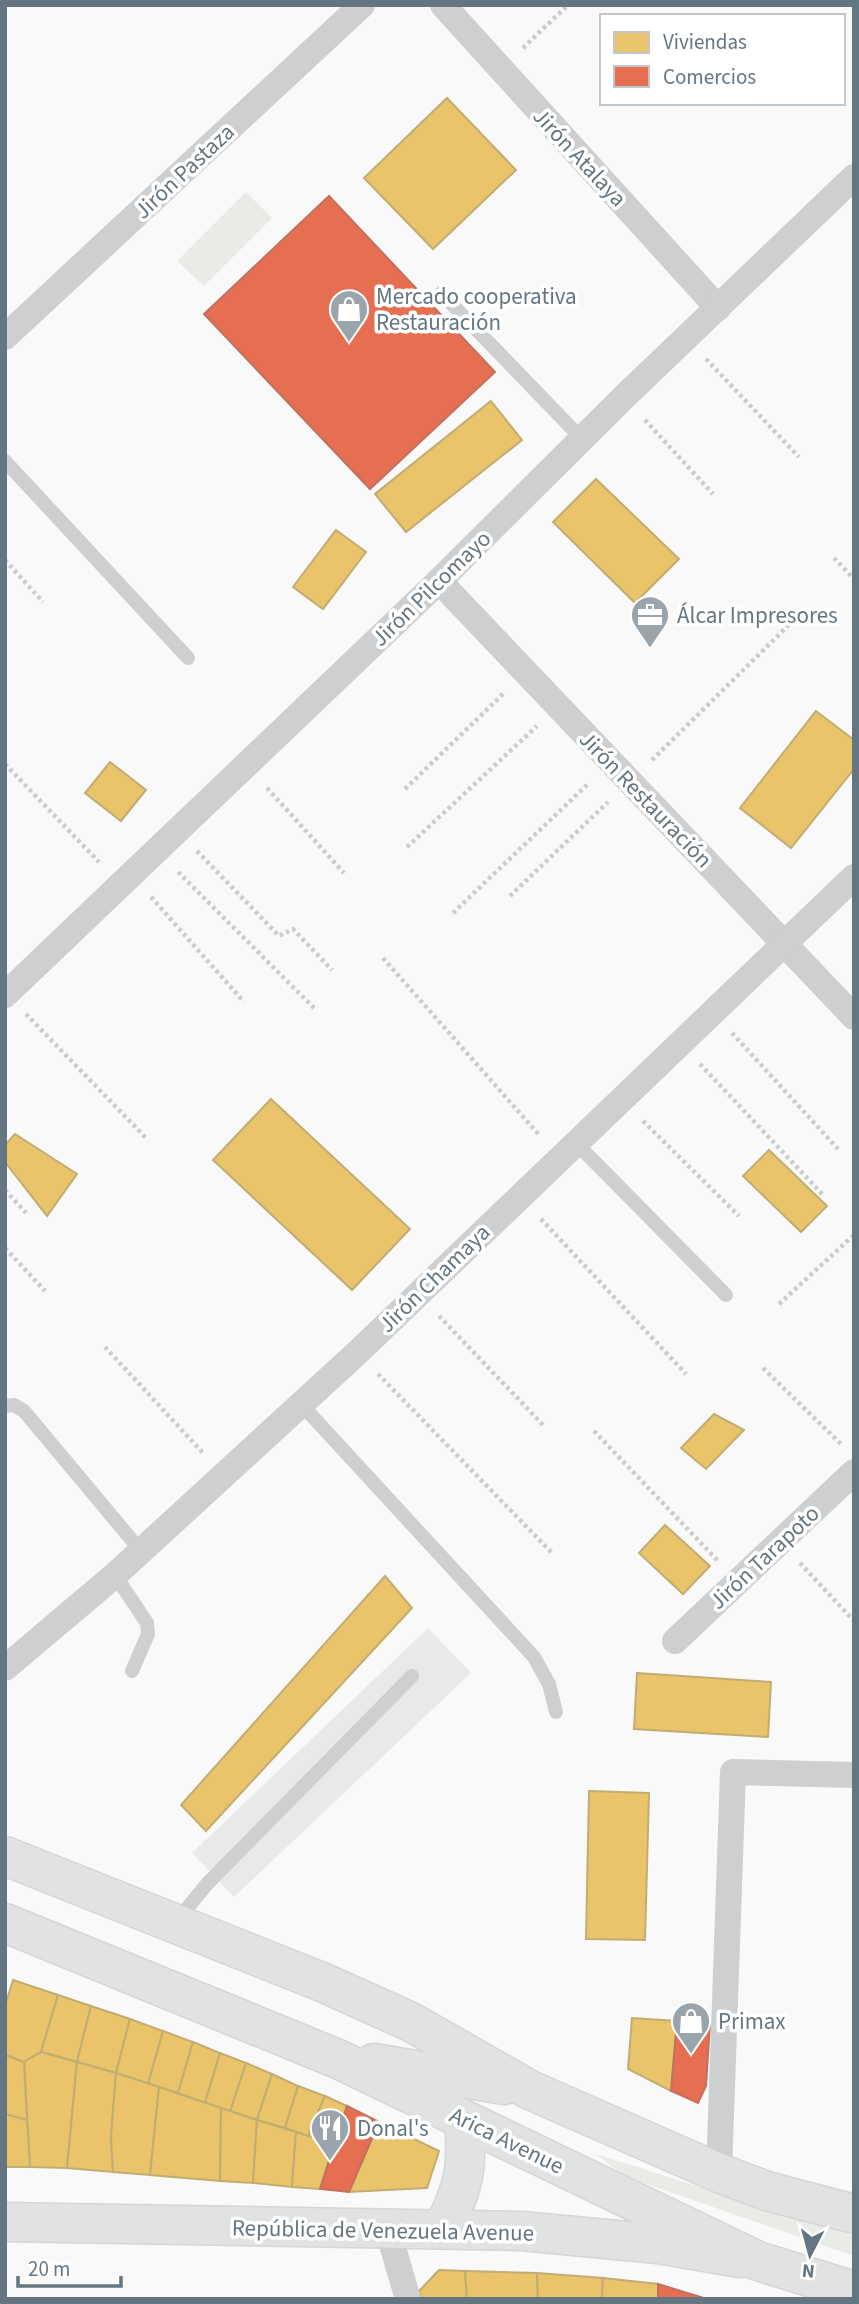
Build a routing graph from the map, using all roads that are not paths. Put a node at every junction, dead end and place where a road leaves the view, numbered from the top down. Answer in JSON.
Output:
{"nodes":[{"id":1,"x":362,"y":5,"type":"edge"},
{"id":2,"x":443,"y":5,"type":"edge"},
{"id":3,"x":854,"y":177,"type":"edge"},
{"id":4,"x":440,"y":293,"type":"dead end"},
{"id":5,"x":718,"y":307,"type":"junction"},
{"id":6,"x":5,"y":337,"type":"edge"},
{"id":7,"x":582,"y":439,"type":"junction"},
{"id":8,"x":5,"y":461,"type":"edge"},
{"id":9,"x":439,"y":581,"type":"junction"},
{"id":10,"x":188,"y":658,"type":"dead end"},
{"id":11,"x":854,"y":877,"type":"edge"},
{"id":12,"x":784,"y":944,"type":"junction"},
{"id":13,"x":6,"y":994,"type":"edge"},
{"id":14,"x":854,"y":1017,"type":"edge"},
{"id":15,"x":567,"y":1150,"type":"junction"},
{"id":16,"x":726,"y":1295,"type":"dead end"},
{"id":17,"x":301,"y":1404,"type":"junction"},
{"id":18,"x":5,"y":1406,"type":"edge"},
{"id":19,"x":849,"y":1460,"type":"edge"},
{"id":20,"x":141,"y":1551,"type":"junction"},
{"id":21,"x":116,"y":1575,"type":"junction"},
{"id":22,"x":675,"y":1641,"type":"dead end"},
{"id":23,"x":5,"y":1668,"type":"edge"},
{"id":24,"x":132,"y":1671,"type":"dead end"},
{"id":25,"x":412,"y":1676,"type":"dead end"},
{"id":26,"x":556,"y":1712,"type":"dead end"},
{"id":27,"x":854,"y":1775,"type":"edge"},
{"id":28,"x":5,"y":1856,"type":"edge"},
{"id":29,"x":5,"y":1923,"type":"edge"},
{"id":30,"x":174,"y":1924,"type":"junction"},
{"id":31,"x":338,"y":2059,"type":"junction"},
{"id":32,"x":530,"y":2090,"type":"junction"},
{"id":33,"x":464,"y":2120,"type":"junction"},
{"id":34,"x":719,"y":2173,"type":"junction"},
{"id":35,"x":854,"y":2214,"type":"edge"},
{"id":36,"x":5,"y":2222,"type":"edge"},
{"id":37,"x":443,"y":2229,"type":"junction"},
{"id":38,"x":388,"y":2231,"type":"junction"},
{"id":39,"x":758,"y":2261,"type":"junction"},
{"id":40,"x":854,"y":2291,"type":"edge"},
{"id":41,"x":408,"y":2299,"type":"edge"}],
"edges":[{"from":1,"to":6,"type":"street","name":"Jirón Pastaza"},
{"from":2,"to":5,"type":"street","name":"Jirón Atalaya"},
{"from":3,"to":5,"type":"street","name":"Jirón Pilcomayo"},
{"from":4,"to":7,"type":"lane"},
{"from":5,"to":7,"type":"street","name":"Jirón Pilcomayo"},
{"from":7,"to":9,"type":"street","name":"Jirón Pilcomayo"},
{"from":8,"to":10,"type":"lane"},
{"from":9,"to":12,"type":"street","name":"Jirón Restauración"},
{"from":9,"to":13,"type":"street","name":"Jirón Pilcomayo"},
{"from":11,"to":12,"type":"street","name":"Jirón Chamaya"},
{"from":12,"to":14,"type":"street","name":"Jirón Restauración"},
{"from":12,"to":15,"type":"street","name":"Jirón Chamaya"},
{"from":15,"to":16,"type":"lane"},
{"from":15,"to":17,"type":"street","name":"Jirón Chamaya"},
{"from":17,"to":20,"type":"street","name":"Jirón Chamaya"},
{"from":17,"to":26,"type":"lane"},
{"from":18,"to":20,"type":"lane"},
{"from":19,"to":22,"type":"street","name":"Jirón Tarapoto"},
{"from":20,"to":21,"type":"street","name":"Jirón Chamaya"},
{"from":21,"to":23,"type":"street","name":"Jirón Chamaya"},
{"from":21,"to":24,"type":"lane"},
{"from":25,"to":30,"type":"lane"},
{"from":27,"to":34,"type":"street"},
{"from":28,"to":30,"type":"main road"},
{"from":29,"to":31,"type":"main road","name":"Arica Avenue"},
{"from":30,"to":32,"type":"main road"},
{"from":31,"to":32,"type":"main road"},
{"from":31,"to":33,"type":"main road","name":"Arica Avenue"},
{"from":32,"to":34,"type":"main road"},
{"from":33,"to":37,"type":"main road"},
{"from":33,"to":39,"type":"main road","name":"Arica Avenue"},
{"from":34,"to":35,"type":"main road"},
{"from":36,"to":38,"type":"main road","name":"República de Venezuela Avenue"},
{"from":37,"to":38,"type":"main road","name":"República de Venezuela Avenue"},
{"from":37,"to":39,"type":"main road","name":"República de Venezuela Avenue"},
{"from":38,"to":41,"type":"street"},
{"from":39,"to":40,"type":"main road","name":"Arica Avenue"}]}
